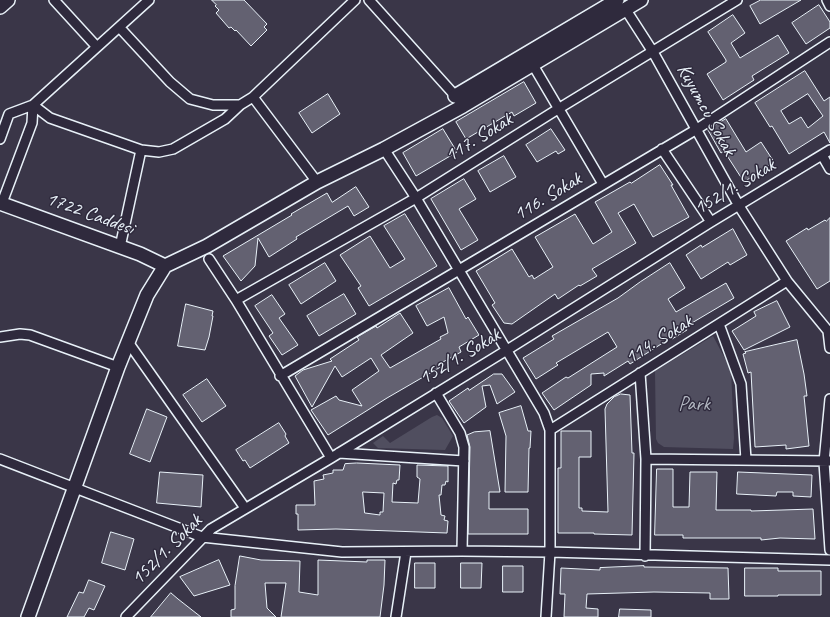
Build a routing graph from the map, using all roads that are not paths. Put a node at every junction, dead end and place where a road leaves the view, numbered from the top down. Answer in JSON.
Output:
{"nodes":[{"id":1,"x":8,"y":0,"type":"edge"},
{"id":2,"x":54,"y":0,"type":"edge"},
{"id":3,"x":149,"y":0,"type":"edge"},
{"id":4,"x":355,"y":0,"type":"edge"},
{"id":5,"x":369,"y":0,"type":"edge"},
{"id":6,"x":616,"y":0,"type":"edge"},
{"id":7,"x":641,"y":0,"type":"edge"},
{"id":8,"x":737,"y":0,"type":"edge"},
{"id":9,"x":826,"y":0,"type":"edge"},
{"id":10,"x":830,"y":6,"type":"edge"},
{"id":11,"x":0,"y":7,"type":"edge"},
{"id":12,"x":626,"y":10,"type":"junction"},
{"id":13,"x":120,"y":28,"type":"junction"},
{"id":14,"x":830,"y":42,"type":"edge"},
{"id":15,"x":97,"y":47,"type":"junction"},
{"id":16,"x":653,"y":52,"type":"junction"},
{"id":17,"x":533,"y":65,"type":"junction"},
{"id":18,"x":455,"y":96,"type":"junction"},
{"id":19,"x":253,"y":97,"type":"junction"},
{"id":20,"x":240,"y":105,"type":"junction"},
{"id":21,"x":32,"y":106,"type":"junction"},
{"id":22,"x":463,"y":106,"type":"junction"},
{"id":23,"x":558,"y":109,"type":"junction"},
{"id":24,"x":696,"y":129,"type":"junction"},
{"id":25,"x":0,"y":139,"type":"edge"},
{"id":26,"x":384,"y":149,"type":"junction"},
{"id":27,"x":662,"y":149,"type":"junction"},
{"id":28,"x":141,"y":150,"type":"junction"},
{"id":29,"x":830,"y":150,"type":"edge"},
{"id":30,"x":822,"y":155,"type":"junction"},
{"id":31,"x":830,"y":169,"type":"edge"},
{"id":32,"x":317,"y":182,"type":"junction"},
{"id":33,"x":603,"y":184,"type":"junction"},
{"id":34,"x":416,"y":198,"type":"junction"},
{"id":35,"x":1,"y":203,"type":"edge"},
{"id":36,"x":740,"y":206,"type":"junction"},
{"id":37,"x":711,"y":222,"type":"junction"},
{"id":38,"x":120,"y":246,"type":"junction"},
{"id":39,"x":209,"y":259,"type":"dead end"},
{"id":40,"x":165,"y":266,"type":"junction"},
{"id":41,"x":459,"y":271,"type":"junction"},
{"id":42,"x":787,"y":282,"type":"junction"},
{"id":43,"x":236,"y":300,"type":"junction"},
{"id":44,"x":719,"y":324,"type":"junction"},
{"id":45,"x":0,"y":337,"type":"edge"},
{"id":46,"x":128,"y":342,"type":"junction"},
{"id":47,"x":830,"y":348,"type":"edge"},
{"id":48,"x":508,"y":350,"type":"junction"},
{"id":49,"x":118,"y":367,"type":"junction"},
{"id":50,"x":640,"y":373,"type":"junction"},
{"id":51,"x":280,"y":376,"type":"junction"},
{"id":52,"x":436,"y":393,"type":"junction"},
{"id":53,"x":830,"y":399,"type":"edge"},
{"id":54,"x":550,"y":430,"type":"junction"},
{"id":55,"x":335,"y":456,"type":"junction"},
{"id":56,"x":0,"y":459,"type":"edge"},
{"id":57,"x":646,"y":459,"type":"junction"},
{"id":58,"x":746,"y":460,"type":"junction"},
{"id":59,"x":464,"y":461,"type":"junction"},
{"id":60,"x":827,"y":462,"type":"edge"},
{"id":61,"x":74,"y":488,"type":"junction"},
{"id":62,"x":245,"y":508,"type":"junction"},
{"id":63,"x":202,"y":537,"type":"junction"},
{"id":64,"x":830,"y":550,"type":"edge"},
{"id":65,"x":462,"y":551,"type":"junction"},
{"id":66,"x":406,"y":552,"type":"junction"},
{"id":67,"x":550,"y":552,"type":"junction"},
{"id":68,"x":645,"y":556,"type":"junction"},
{"id":69,"x":830,"y":560,"type":"edge"},
{"id":70,"x":28,"y":617,"type":"edge"},
{"id":71,"x":126,"y":617,"type":"edge"},
{"id":72,"x":396,"y":617,"type":"edge"},
{"id":73,"x":546,"y":617,"type":"edge"}],
"edges":[{"from":1,"to":11,"type":"street"},
{"from":2,"to":15,"type":"street"},
{"from":3,"to":13,"type":"street"},
{"from":4,"to":19,"type":"street"},
{"from":5,"to":18,"type":"street"},
{"from":6,"to":18,"type":"street"},
{"from":7,"to":12,"type":"street"},
{"from":8,"to":16,"type":"street","name":"117. Sokak"},
{"from":9,"to":10,"type":"street"},
{"from":12,"to":16,"type":"street","name":"Kuyumcu Sokak"},
{"from":12,"to":17,"type":"street"},
{"from":13,"to":15,"type":"street"},
{"from":13,"to":20,"type":"street"},
{"from":14,"to":24,"type":"street","name":"116. Sokak"},
{"from":15,"to":21,"type":"street"},
{"from":16,"to":23,"type":"street","name":"117. Sokak"},
{"from":16,"to":24,"type":"street","name":"Kuyumcu Sokak"},
{"from":17,"to":22,"type":"street"},
{"from":17,"to":23,"type":"street"},
{"from":18,"to":22,"type":"street"},
{"from":19,"to":20,"type":"street"},
{"from":19,"to":32,"type":"street"},
{"from":20,"to":28,"type":"street"},
{"from":21,"to":25,"type":"street"},
{"from":21,"to":28,"type":"street"},
{"from":21,"to":35,"type":"street"},
{"from":22,"to":26,"type":"street"},
{"from":23,"to":33,"type":"street"},
{"from":23,"to":34,"type":"street","name":"117. Sokak"},
{"from":24,"to":27,"type":"street","name":"116. Sokak"},
{"from":24,"to":36,"type":"street","name":"Kuyumcu Sokak"},
{"from":26,"to":32,"type":"street"},
{"from":26,"to":34,"type":"street"},
{"from":27,"to":33,"type":"street","name":"116. Sokak"},
{"from":27,"to":37,"type":"street"},
{"from":28,"to":38,"type":"street"},
{"from":29,"to":30,"type":"street","name":"152/1. Sokak"},
{"from":30,"to":31,"type":"street"},
{"from":30,"to":36,"type":"street","name":"152/1. Sokak"},
{"from":32,"to":40,"type":"street"},
{"from":33,"to":41,"type":"street","name":"116. Sokak"},
{"from":34,"to":41,"type":"street"},
{"from":34,"to":43,"type":"street","name":"117. Sokak"},
{"from":35,"to":38,"type":"street","name":"1722 Caddesi"},
{"from":36,"to":37,"type":"street","name":"152/1. Sokak"},
{"from":36,"to":42,"type":"street","name":"Kuyumcu Sokak"},
{"from":37,"to":48,"type":"street","name":"152/1. Sokak"},
{"from":38,"to":40,"type":"street","name":"1722 Caddesi"},
{"from":39,"to":43,"type":"street"},
{"from":40,"to":46,"type":"street"},
{"from":41,"to":48,"type":"street"},
{"from":41,"to":51,"type":"street","name":"116. Sokak"},
{"from":42,"to":44,"type":"street","name":"114. Sokak"},
{"from":42,"to":47,"type":"street","name":"Kuyumcu Sokak"},
{"from":43,"to":51,"type":"street"},
{"from":44,"to":50,"type":"street","name":"114. Sokak"},
{"from":44,"to":58,"type":"street"},
{"from":45,"to":49,"type":"street"},
{"from":46,"to":49,"type":"street"},
{"from":46,"to":62,"type":"street"},
{"from":48,"to":52,"type":"street","name":"152/1. Sokak"},
{"from":48,"to":54,"type":"street"},
{"from":49,"to":61,"type":"street"},
{"from":50,"to":54,"type":"street","name":"114. Sokak"},
{"from":50,"to":57,"type":"street"},
{"from":51,"to":55,"type":"street"},
{"from":52,"to":55,"type":"street","name":"152/1. Sokak"},
{"from":52,"to":59,"type":"street"},
{"from":53,"to":60,"type":"street"},
{"from":54,"to":67,"type":"street"},
{"from":55,"to":59,"type":"street"},
{"from":55,"to":62,"type":"street","name":"152/1. Sokak"},
{"from":56,"to":61,"type":"street"},
{"from":57,"to":58,"type":"street"},
{"from":57,"to":68,"type":"street"},
{"from":58,"to":60,"type":"street"},
{"from":59,"to":65,"type":"street"},
{"from":60,"to":64,"type":"street"},
{"from":61,"to":63,"type":"street"},
{"from":61,"to":70,"type":"street"},
{"from":62,"to":63,"type":"street","name":"152/1. Sokak"},
{"from":63,"to":66,"type":"street"},
{"from":63,"to":71,"type":"street","name":"152/1. Sokak"},
{"from":65,"to":66,"type":"street"},
{"from":65,"to":67,"type":"street"},
{"from":66,"to":72,"type":"street"},
{"from":67,"to":68,"type":"street"},
{"from":67,"to":73,"type":"street"},
{"from":68,"to":69,"type":"street"}]}
